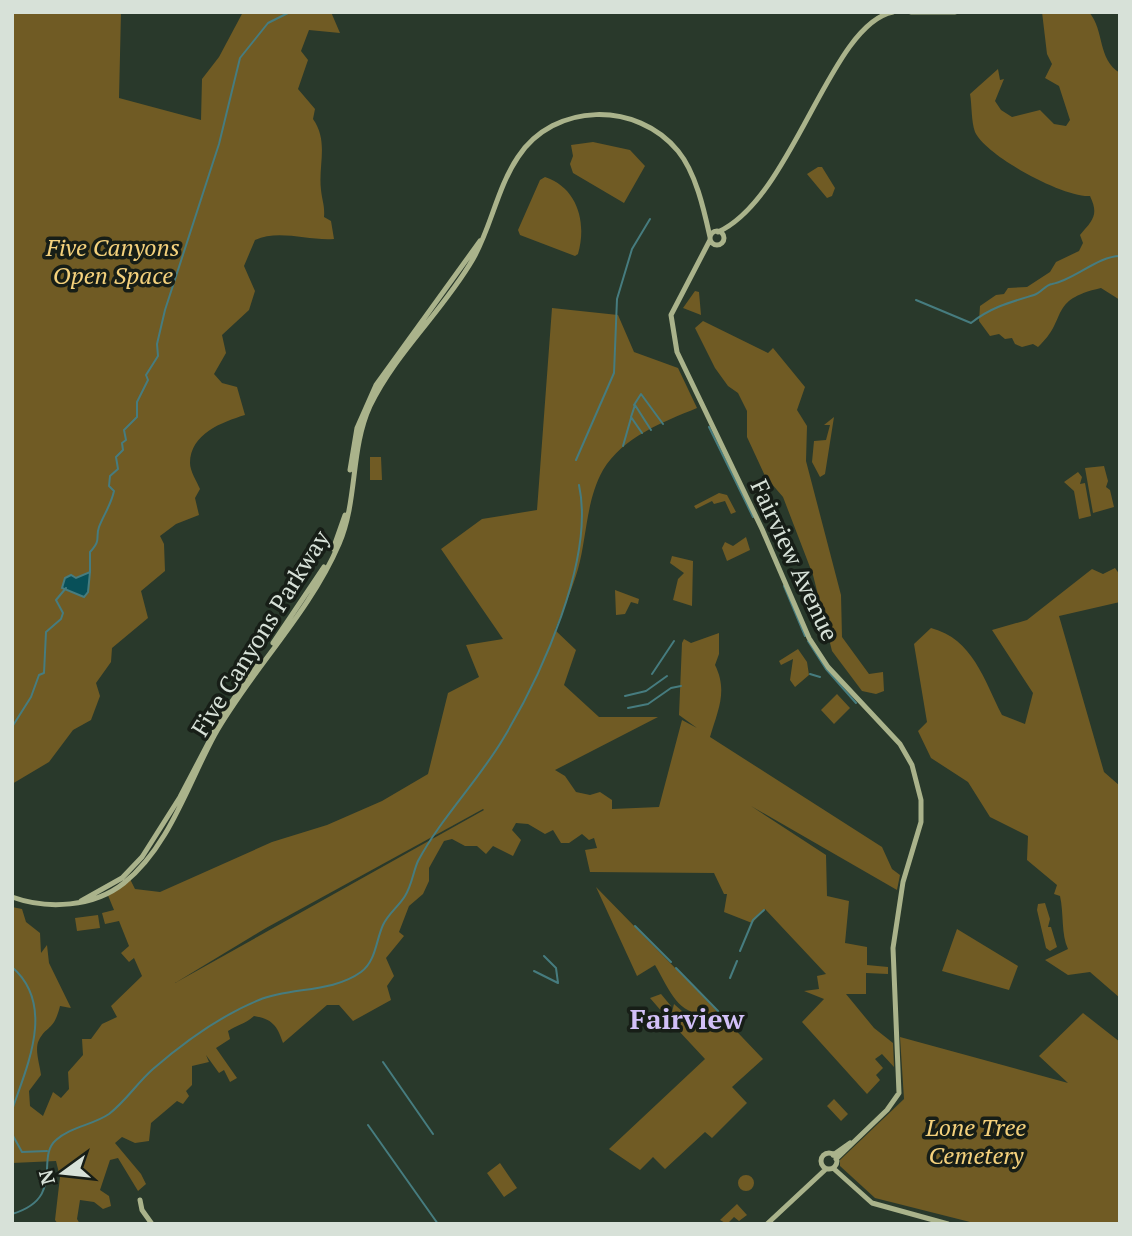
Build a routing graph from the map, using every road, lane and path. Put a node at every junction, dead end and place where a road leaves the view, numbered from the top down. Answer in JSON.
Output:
{"nodes":[{"id":1,"x":893,"y":12,"type":"edge"},
{"id":2,"x":911,"y":12,"type":"edge"},
{"id":3,"x":955,"y":12,"type":"edge"},
{"id":4,"x":706,"y":218,"type":"junction"},
{"id":5,"x":719,"y":233,"type":"junction"},
{"id":6,"x":710,"y":239,"type":"junction"},
{"id":7,"x":716,"y":245,"type":"junction"},
{"id":8,"x":706,"y":253,"type":"junction"},
{"id":9,"x":12,"y":897,"type":"edge"},
{"id":10,"x":831,"y":1164,"type":"junction"},
{"id":11,"x":140,"y":1200,"type":"dead end"},
{"id":12,"x":152,"y":1224,"type":"edge"},
{"id":13,"x":767,"y":1224,"type":"edge"},
{"id":14,"x":948,"y":1224,"type":"edge"}],
"edges":[{"from":1,"to":5,"type":"main road","name":"Fairview Avenue"},
{"from":2,"to":3,"type":"main road"},
{"from":4,"to":5,"type":"main road","name":"Five Canyons Parkway"},
{"from":4,"to":6,"type":"main road","name":"Five Canyons Parkway"},
{"from":4,"to":9,"type":"main road","name":"Five Canyons Parkway"},
{"from":5,"to":6,"type":"main road","name":"Fairview Avenue"},
{"from":5,"to":7,"type":"main road","name":"Fairview Avenue"},
{"from":6,"to":7,"type":"main road"},
{"from":6,"to":8,"type":"main road","name":"Fairview Avenue"},
{"from":7,"to":8,"type":"main road","name":"Fairview Avenue"},
{"from":8,"to":10,"type":"main road","name":"Fairview Avenue"},
{"from":10,"to":13,"type":"main road","name":"Fairview Avenue"},
{"from":10,"to":14,"type":"main road"},
{"from":11,"to":12,"type":"main road"}]}
